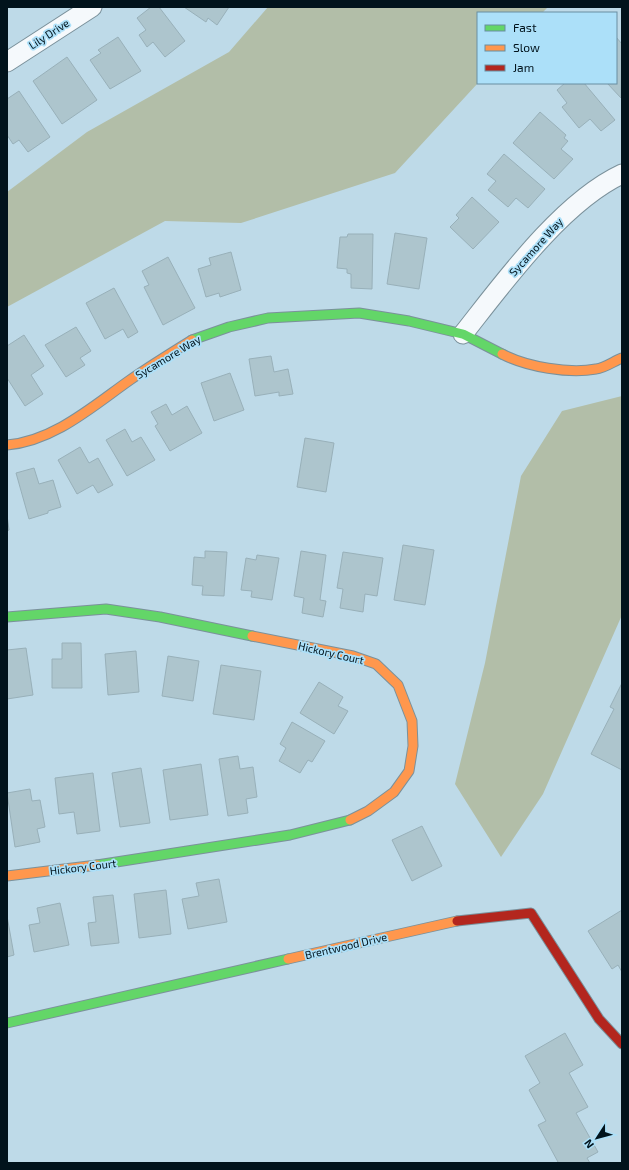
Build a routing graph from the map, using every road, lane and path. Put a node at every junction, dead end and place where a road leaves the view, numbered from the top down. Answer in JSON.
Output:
{"nodes":[{"id":1,"x":92,"y":7,"type":"edge"},
{"id":2,"x":7,"y":62,"type":"edge"},
{"id":3,"x":622,"y":174,"type":"edge"},
{"id":4,"x":463,"y":334,"type":"junction"},
{"id":5,"x":622,"y":358,"type":"edge"},
{"id":6,"x":7,"y":445,"type":"edge"},
{"id":7,"x":7,"y":617,"type":"edge"},
{"id":8,"x":7,"y":876,"type":"edge"},
{"id":9,"x":7,"y":1023,"type":"edge"},
{"id":10,"x":622,"y":1044,"type":"edge"}],
"edges":[{"from":1,"to":2,"type":"street","name":"Lily Drive"},
{"from":3,"to":4,"type":"street","name":"Sycamore Way"},
{"from":4,"to":5,"type":"street","name":"Sycamore Way"},
{"from":4,"to":6,"type":"street","name":"Sycamore Way"},
{"from":7,"to":8,"type":"street","name":"Hickory Court"},
{"from":9,"to":10,"type":"street","name":"Brentwood Drive"}]}
